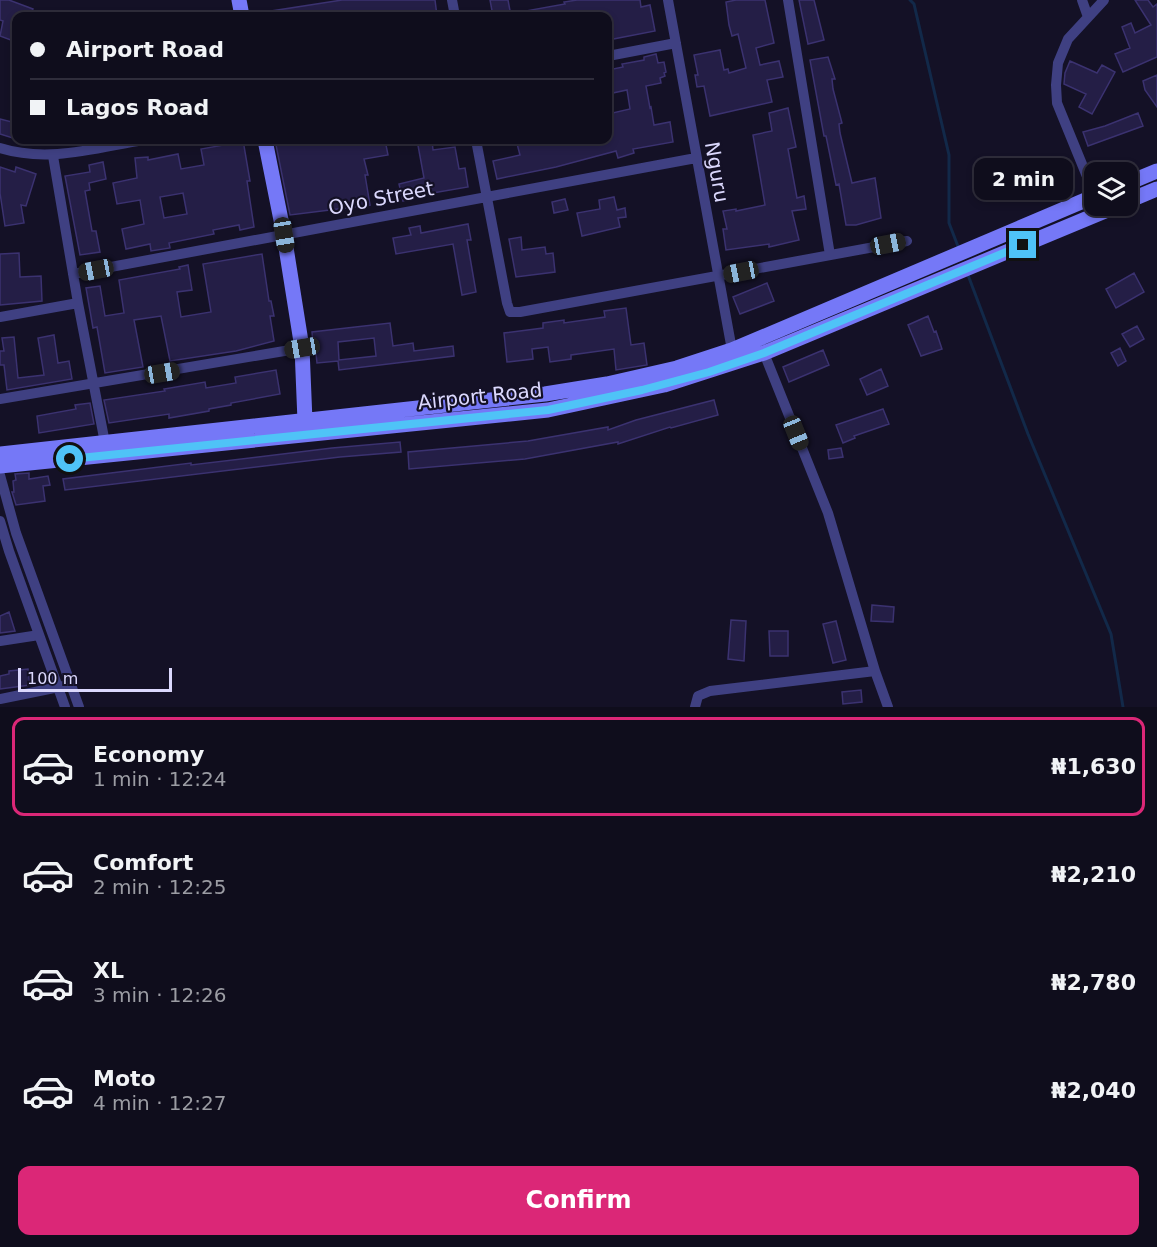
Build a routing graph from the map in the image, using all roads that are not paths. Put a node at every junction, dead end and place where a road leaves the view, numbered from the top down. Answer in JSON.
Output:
{"nodes":[{"id":1,"x":668,"y":0,"type":"edge"},
{"id":2,"x":788,"y":0,"type":"edge"},
{"id":3,"x":1082,"y":0,"type":"edge"},
{"id":4,"x":1104,"y":0,"type":"edge"},
{"id":5,"x":1088,"y":17,"type":"junction"},
{"id":6,"x":676,"y":43,"type":"junction"},
{"id":7,"x":612,"y":55,"type":"edge"},
{"id":8,"x":120,"y":144,"type":"edge"},
{"id":9,"x":267,"y":144,"type":"edge"},
{"id":10,"x":477,"y":144,"type":"edge"},
{"id":11,"x":0,"y":148,"type":"edge"},
{"id":12,"x":53,"y":156,"type":"junction"},
{"id":13,"x":696,"y":158,"type":"junction"},
{"id":14,"x":1084,"y":169,"type":"edge"},
{"id":15,"x":1157,"y":171,"type":"edge"},
{"id":16,"x":1138,"y":179,"type":"edge"},
{"id":17,"x":1157,"y":189,"type":"edge"},
{"id":18,"x":486,"y":197,"type":"junction"},
{"id":19,"x":1138,"y":197,"type":"edge"},
{"id":20,"x":1084,"y":201,"type":"edge"},
{"id":21,"x":1093,"y":216,"type":"edge"},
{"id":22,"x":284,"y":235,"type":"junction"},
{"id":23,"x":907,"y":241,"type":"dead end"},
{"id":24,"x":830,"y":255,"type":"junction"},
{"id":25,"x":73,"y":274,"type":"junction"},
{"id":26,"x":718,"y":276,"type":"junction"},
{"id":27,"x":78,"y":303,"type":"junction"},
{"id":28,"x":0,"y":317,"type":"edge"},
{"id":29,"x":761,"y":346,"type":"junction"},
{"id":30,"x":302,"y":348,"type":"junction"},
{"id":31,"x":732,"y":350,"type":"junction"},
{"id":32,"x":93,"y":385,"type":"junction"},
{"id":33,"x":0,"y":399,"type":"edge"},
{"id":34,"x":305,"y":421,"type":"junction"},
{"id":35,"x":105,"y":443,"type":"junction"},
{"id":36,"x":0,"y":454,"type":"edge"},
{"id":37,"x":0,"y":466,"type":"edge"},
{"id":38,"x":0,"y":476,"type":"edge"},
{"id":39,"x":0,"y":521,"type":"edge"},
{"id":40,"x":4,"y":551,"type":"edge"},
{"id":41,"x":39,"y":635,"type":"junction"},
{"id":42,"x":0,"y":641,"type":"edge"},
{"id":43,"x":875,"y":671,"type":"junction"},
{"id":44,"x":70,"y":684,"type":"junction"},
{"id":45,"x":58,"y":689,"type":"junction"},
{"id":46,"x":0,"y":699,"type":"edge"},
{"id":47,"x":64,"y":707,"type":"edge"},
{"id":48,"x":79,"y":707,"type":"edge"},
{"id":49,"x":695,"y":707,"type":"edge"},
{"id":50,"x":888,"y":707,"type":"edge"}],
"edges":[{"from":1,"to":6,"type":"street","name":"Nguru"},
{"from":2,"to":24,"type":"street"},
{"from":3,"to":5,"type":"street"},
{"from":4,"to":5,"type":"street"},
{"from":5,"to":14,"type":"street"},
{"from":6,"to":7,"type":"street"},
{"from":6,"to":13,"type":"street","name":"Nguru"},
{"from":8,"to":12,"type":"street"},
{"from":9,"to":22,"type":"main road"},
{"from":10,"to":18,"type":"street"},
{"from":11,"to":12,"type":"street"},
{"from":12,"to":25,"type":"street"},
{"from":13,"to":18,"type":"street","name":"Oyo Street"},
{"from":13,"to":26,"type":"street","name":"Nguru"},
{"from":15,"to":16,"type":"main road"},
{"from":17,"to":19,"type":"main road"},
{"from":18,"to":22,"type":"street","name":"Oyo Street"},
{"from":18,"to":26,"type":"street"},
{"from":20,"to":29,"type":"main road","name":"Airport Road"},
{"from":21,"to":29,"type":"main road","name":"Airport Road"},
{"from":22,"to":25,"type":"street","name":"Oyo Street"},
{"from":22,"to":30,"type":"main road"},
{"from":23,"to":24,"type":"street"},
{"from":24,"to":26,"type":"street"},
{"from":25,"to":27,"type":"street"},
{"from":26,"to":31,"type":"street","name":"Nguru"},
{"from":27,"to":28,"type":"street"},
{"from":27,"to":32,"type":"street"},
{"from":29,"to":31,"type":"main road","name":"Airport Road"},
{"from":29,"to":37,"type":"main road","name":"Airport Road"},
{"from":29,"to":43,"type":"street"},
{"from":30,"to":32,"type":"street"},
{"from":30,"to":34,"type":"main road"},
{"from":31,"to":34,"type":"main road","name":"Airport Road"},
{"from":32,"to":33,"type":"street"},
{"from":32,"to":35,"type":"street"},
{"from":34,"to":35,"type":"main road","name":"Airport Road"},
{"from":35,"to":36,"type":"main road","name":"Airport Road"},
{"from":38,"to":44,"type":"street"},
{"from":39,"to":40,"type":"street"},
{"from":40,"to":41,"type":"street"},
{"from":41,"to":42,"type":"street"},
{"from":41,"to":45,"type":"street"},
{"from":43,"to":49,"type":"street"},
{"from":43,"to":50,"type":"street"},
{"from":44,"to":45,"type":"street"},
{"from":44,"to":48,"type":"street"},
{"from":45,"to":46,"type":"street"},
{"from":45,"to":47,"type":"street"}]}
